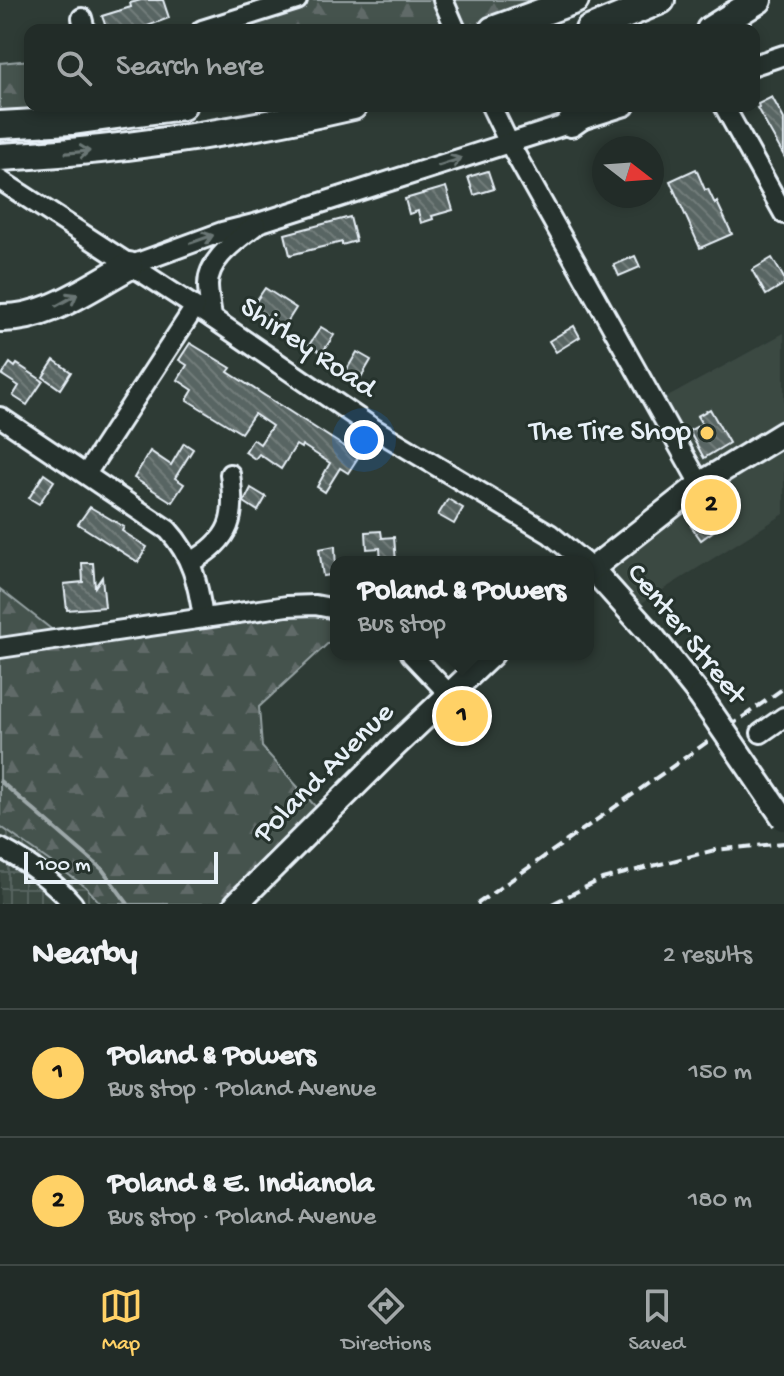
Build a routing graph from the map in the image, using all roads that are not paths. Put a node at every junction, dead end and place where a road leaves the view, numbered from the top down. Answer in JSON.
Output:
{"nodes":[{"id":1,"x":297,"y":0,"type":"edge"},
{"id":2,"x":443,"y":0,"type":"edge"},
{"id":3,"x":575,"y":0,"type":"edge"},
{"id":4,"x":661,"y":0,"type":"edge"},
{"id":5,"x":758,"y":0,"type":"edge"},
{"id":6,"x":221,"y":24,"type":"edge"},
{"id":7,"x":453,"y":24,"type":"edge"},
{"id":8,"x":509,"y":24,"type":"edge"},
{"id":9,"x":603,"y":24,"type":"edge"},
{"id":10,"x":720,"y":24,"type":"edge"},
{"id":11,"x":784,"y":55,"type":"edge"},
{"id":12,"x":760,"y":63,"type":"edge"},
{"id":13,"x":138,"y":112,"type":"edge"},
{"id":14,"x":323,"y":112,"type":"edge"},
{"id":15,"x":494,"y":112,"type":"edge"},
{"id":16,"x":587,"y":112,"type":"edge"},
{"id":17,"x":606,"y":112,"type":"edge"},
{"id":18,"x":727,"y":112,"type":"edge"},
{"id":19,"x":571,"y":123,"type":"junction"},
{"id":20,"x":0,"y":125,"type":"edge"},
{"id":21,"x":509,"y":143,"type":"junction"},
{"id":22,"x":0,"y":157,"type":"edge"},
{"id":23,"x":0,"y":180,"type":"edge"},
{"id":24,"x":784,"y":214,"type":"edge"},
{"id":25,"x":258,"y":223,"type":"junction"},
{"id":26,"x":129,"y":266,"type":"junction"},
{"id":27,"x":195,"y":307,"type":"junction"},
{"id":28,"x":0,"y":318,"type":"edge"},
{"id":29,"x":212,"y":318,"type":"junction"},
{"id":30,"x":0,"y":417,"type":"edge"},
{"id":31,"x":784,"y":433,"type":"edge"},
{"id":32,"x":86,"y":474,"type":"junction"},
{"id":33,"x":230,"y":474,"type":"dead end"},
{"id":34,"x":700,"y":484,"type":"junction"},
{"id":35,"x":575,"y":556,"type":"edge"},
{"id":36,"x":191,"y":562,"type":"junction"},
{"id":37,"x":594,"y":563,"type":"edge"},
{"id":38,"x":594,"y":574,"type":"edge"},
{"id":39,"x":330,"y":608,"type":"edge"},
{"id":40,"x":203,"y":618,"type":"junction"},
{"id":41,"x":0,"y":648,"type":"edge"},
{"id":42,"x":417,"y":660,"type":"edge"},
{"id":43,"x":486,"y":660,"type":"edge"},
{"id":44,"x":449,"y":694,"type":"junction"},
{"id":45,"x":784,"y":717,"type":"edge"},
{"id":46,"x":761,"y":733,"type":"dead end"},
{"id":47,"x":784,"y":819,"type":"edge"},
{"id":48,"x":0,"y":848,"type":"edge"},
{"id":49,"x":73,"y":904,"type":"edge"},
{"id":50,"x":236,"y":904,"type":"edge"}],
"edges":[{"from":1,"to":6,"type":"street"},
{"from":2,"to":7,"type":"street"},
{"from":3,"to":8,"type":"highway"},
{"from":4,"to":9,"type":"highway"},
{"from":5,"to":10,"type":"highway"},
{"from":11,"to":12,"type":"street"},
{"from":13,"to":20,"type":"highway"},
{"from":22,"to":14,"type":"highway","one_way":true},
{"from":15,"to":21,"type":"street"},
{"from":16,"to":19,"type":"highway"},
{"from":17,"to":19,"type":"street"},
{"from":18,"to":24,"type":"street"},
{"from":19,"to":21,"type":"street"},
{"from":25,"to":21,"type":"street","one_way":true},
{"from":21,"to":34,"type":"street"},
{"from":23,"to":26,"type":"street","name":"Shirley Road"},
{"from":26,"to":25,"type":"street","one_way":true},
{"from":25,"to":29,"type":"street"},
{"from":26,"to":27,"type":"street","name":"Shirley Road"},
{"from":28,"to":26,"type":"highway","one_way":true},
{"from":27,"to":29,"type":"street","name":"Shirley Road"},
{"from":27,"to":32,"type":"street"},
{"from":29,"to":35,"type":"street","name":"Shirley Road"},
{"from":30,"to":32,"type":"street"},
{"from":31,"to":34,"type":"main road"},
{"from":32,"to":36,"type":"street"},
{"from":33,"to":36,"type":"street"},
{"from":34,"to":37,"type":"main road"},
{"from":36,"to":40,"type":"street"},
{"from":38,"to":47,"type":"main road","name":"Center Street","bridge":true},
{"from":39,"to":40,"type":"street"},
{"from":40,"to":41,"type":"street"},
{"from":42,"to":44,"type":"street"},
{"from":43,"to":44,"type":"main road","name":"Poland Avenue"},
{"from":44,"to":50,"type":"main road","name":"Poland Avenue"},
{"from":45,"to":46,"type":"street"},
{"from":48,"to":49,"type":"street"}]}
